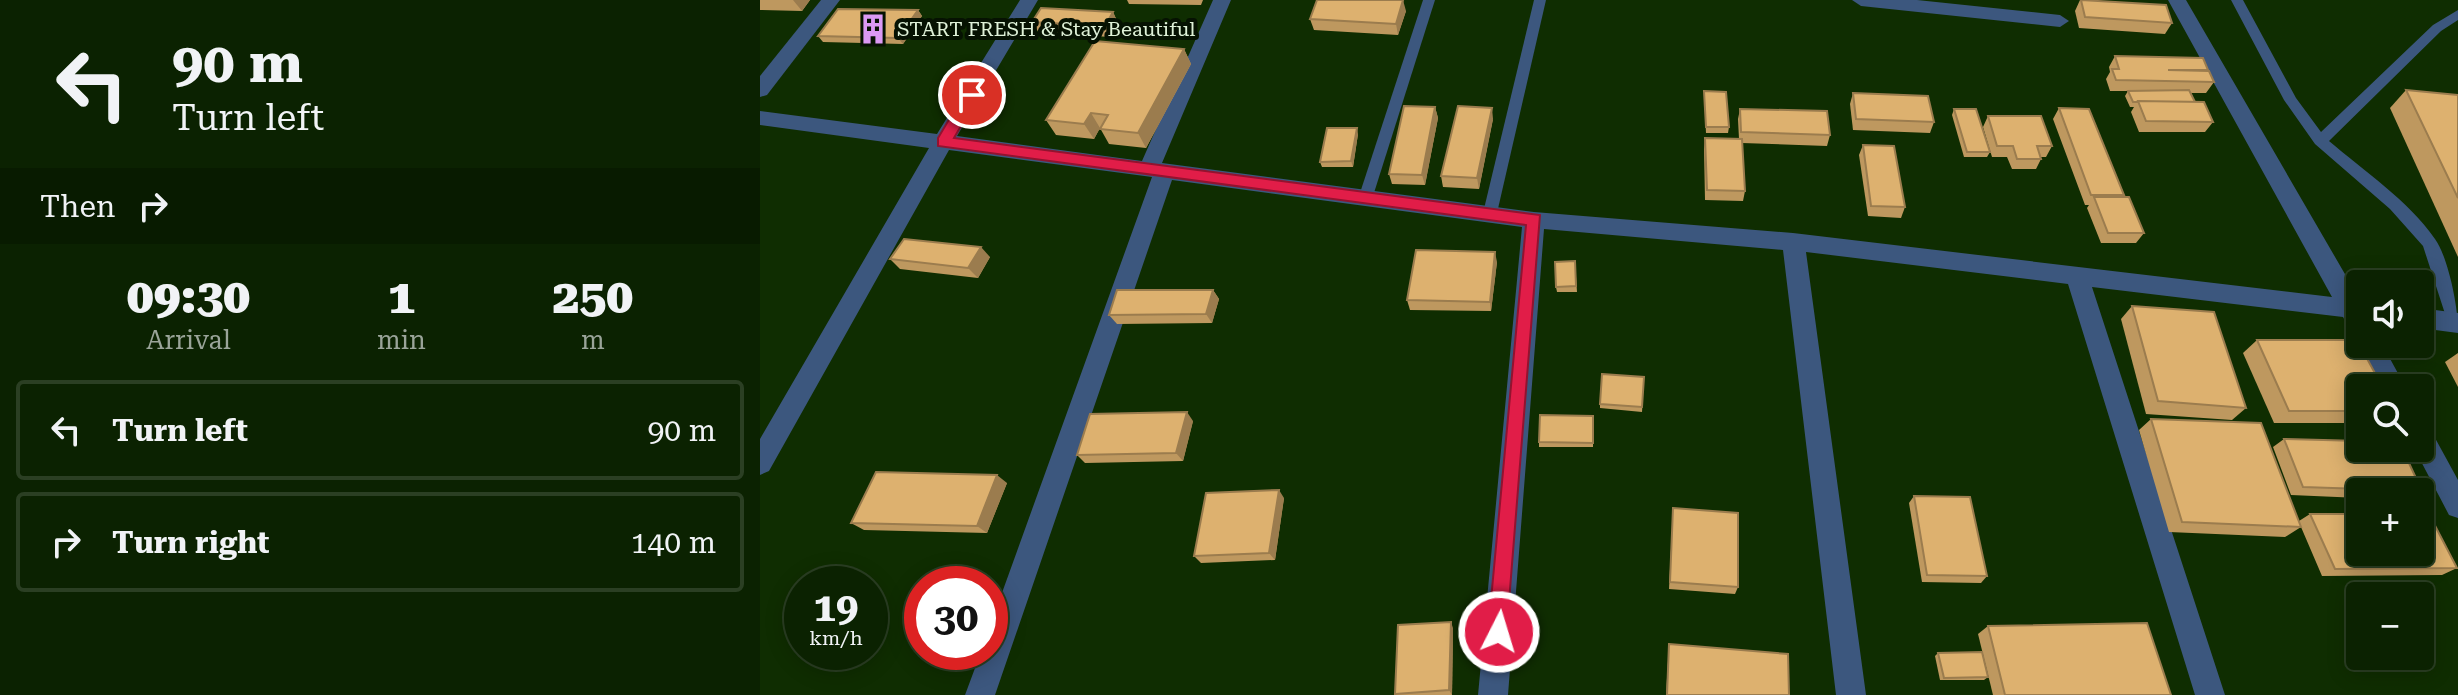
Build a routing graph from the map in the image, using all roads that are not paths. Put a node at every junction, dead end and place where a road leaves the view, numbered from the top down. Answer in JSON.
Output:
{"nodes":[{"id":1,"x":831,"y":0,"type":"edge"},
{"id":2,"x":1029,"y":0,"type":"edge"},
{"id":3,"x":1222,"y":0,"type":"edge"},
{"id":4,"x":1429,"y":0,"type":"edge"},
{"id":5,"x":1540,"y":0,"type":"edge"},
{"id":6,"x":1861,"y":0,"type":"edge"},
{"id":7,"x":2177,"y":0,"type":"edge"},
{"id":8,"x":2237,"y":0,"type":"edge"},
{"id":9,"x":2458,"y":14,"type":"edge"},
{"id":10,"x":2060,"y":21,"type":"dead end"},
{"id":11,"x":760,"y":90,"type":"edge"},
{"id":12,"x":760,"y":118,"type":"edge"},
{"id":13,"x":2320,"y":141,"type":"junction"},
{"id":14,"x":943,"y":142,"type":"junction"},
{"id":15,"x":1157,"y":170,"type":"junction"},
{"id":16,"x":1366,"y":196,"type":"junction"},
{"id":17,"x":1490,"y":213,"type":"junction"},
{"id":18,"x":1534,"y":220,"type":"junction"},
{"id":19,"x":1793,"y":242,"type":"junction"},
{"id":20,"x":2078,"y":278,"type":"junction"},
{"id":21,"x":2346,"y":296,"type":"edge"},
{"id":22,"x":2346,"y":314,"type":"edge"},
{"id":23,"x":2434,"y":320,"type":"edge"},
{"id":24,"x":2457,"y":323,"type":"edge"},
{"id":25,"x":2434,"y":461,"type":"edge"},
{"id":26,"x":760,"y":463,"type":"edge"},
{"id":27,"x":2458,"y":506,"type":"edge"},
{"id":28,"x":980,"y":695,"type":"edge"},
{"id":29,"x":1493,"y":695,"type":"edge"},
{"id":30,"x":1851,"y":695,"type":"edge"},
{"id":31,"x":2210,"y":695,"type":"edge"}],
"edges":[{"from":1,"to":11,"type":"street"},
{"from":2,"to":14,"type":"street"},
{"from":3,"to":15,"type":"street"},
{"from":4,"to":16,"type":"lane"},
{"from":5,"to":17,"type":"lane"},
{"from":6,"to":10,"type":"street"},
{"from":7,"to":21,"type":"street"},
{"from":8,"to":13,"type":"lane"},
{"from":9,"to":13,"type":"lane"},
{"from":12,"to":14,"type":"street"},
{"from":13,"to":24,"type":"lane"},
{"from":14,"to":15,"type":"street"},
{"from":14,"to":26,"type":"street"},
{"from":15,"to":16,"type":"street"},
{"from":15,"to":28,"type":"street"},
{"from":16,"to":17,"type":"street"},
{"from":17,"to":18,"type":"street"},
{"from":18,"to":19,"type":"street"},
{"from":18,"to":29,"type":"street"},
{"from":19,"to":20,"type":"street"},
{"from":19,"to":30,"type":"street"},
{"from":20,"to":22,"type":"street"},
{"from":20,"to":31,"type":"street"},
{"from":23,"to":24,"type":"street"},
{"from":25,"to":27,"type":"street"}]}
